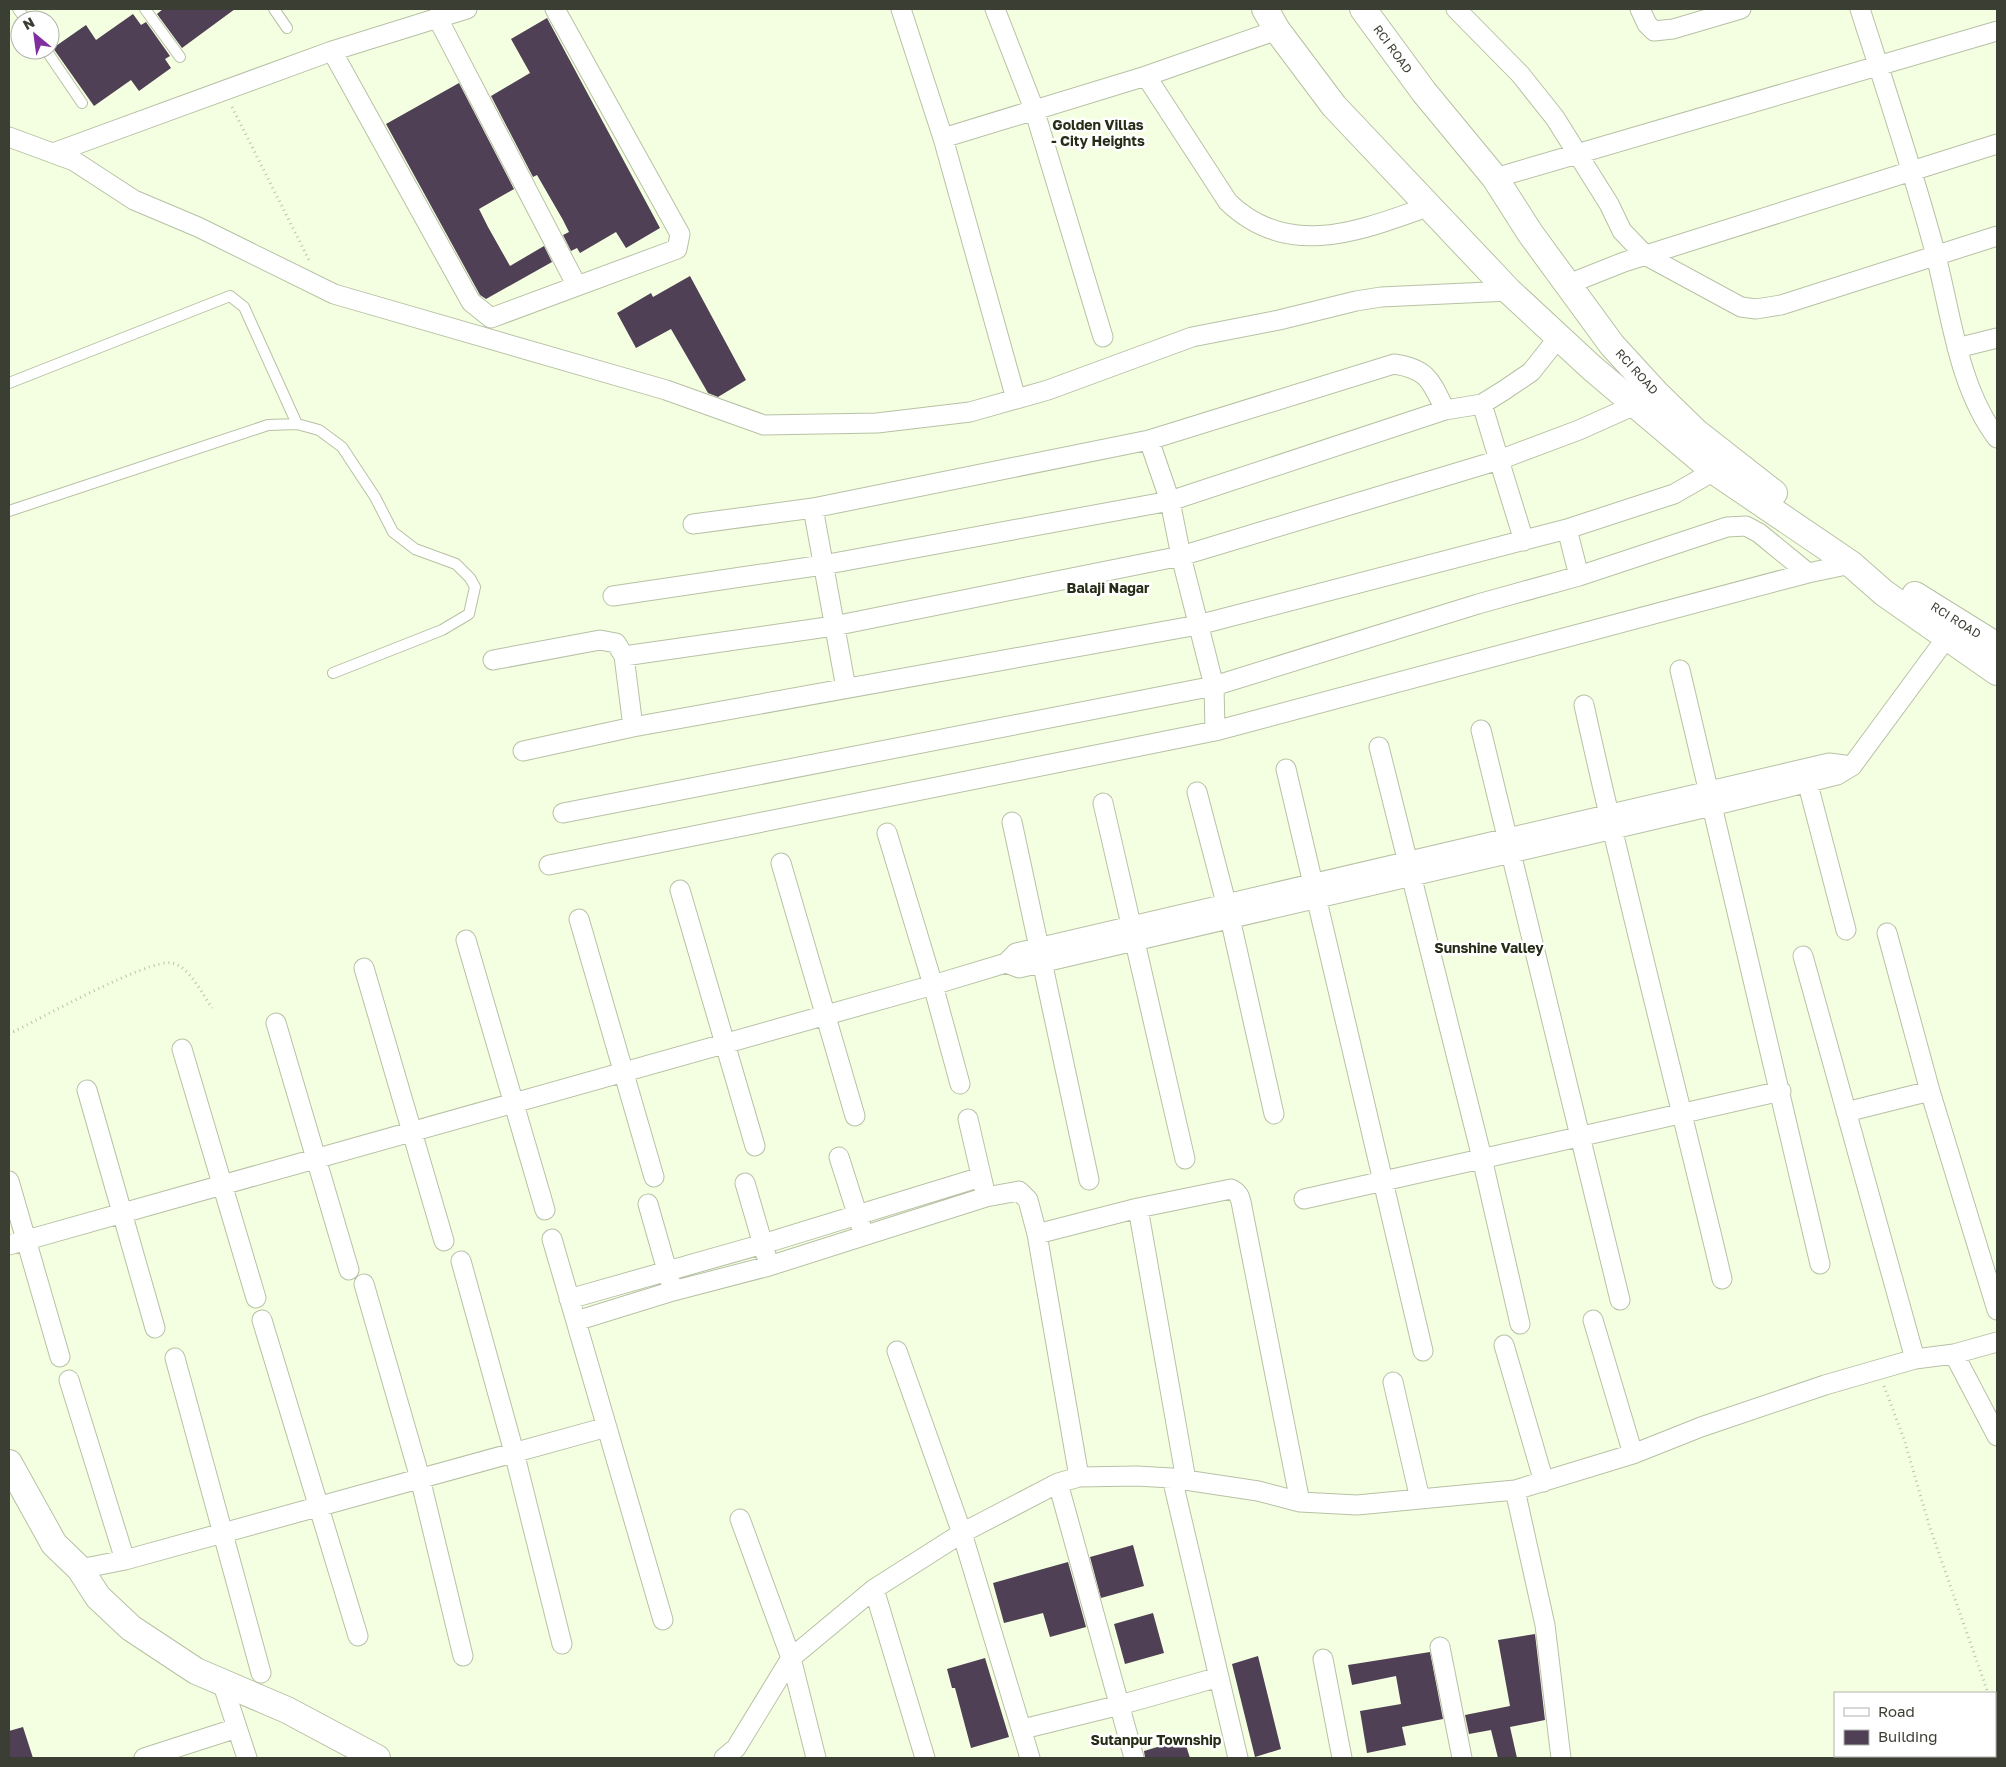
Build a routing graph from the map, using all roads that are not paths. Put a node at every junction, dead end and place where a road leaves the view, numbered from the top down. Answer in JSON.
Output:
{"nodes":[{"id":1,"x":145,"y":9,"type":"edge"},
{"id":2,"x":274,"y":9,"type":"edge"},
{"id":3,"x":467,"y":9,"type":"edge"},
{"id":4,"x":555,"y":9,"type":"edge"},
{"id":5,"x":900,"y":9,"type":"edge"},
{"id":6,"x":995,"y":9,"type":"edge"},
{"id":7,"x":1363,"y":9,"type":"edge"},
{"id":8,"x":1456,"y":9,"type":"edge"},
{"id":9,"x":1640,"y":9,"type":"edge"},
{"id":10,"x":1741,"y":9,"type":"edge"},
{"id":11,"x":1860,"y":9,"type":"edge"},
{"id":12,"x":437,"y":17,"type":"junction"},
{"id":13,"x":1271,"y":20,"type":"edge"},
{"id":14,"x":288,"y":28,"type":"dead end"},
{"id":15,"x":1997,"y":31,"type":"edge"},
{"id":16,"x":332,"y":51,"type":"junction"},
{"id":17,"x":180,"y":57,"type":"dead end"},
{"id":18,"x":53,"y":60,"type":"edge"},
{"id":19,"x":1878,"y":66,"type":"junction"},
{"id":20,"x":1146,"y":76,"type":"junction"},
{"id":21,"x":82,"y":103,"type":"dead end"},
{"id":22,"x":1034,"y":109,"type":"junction"},
{"id":23,"x":9,"y":137,"type":"edge"},
{"id":24,"x":943,"y":138,"type":"junction"},
{"id":25,"x":1997,"y":144,"type":"edge"},
{"id":26,"x":53,"y":153,"type":"junction"},
{"id":27,"x":1576,"y":154,"type":"junction"},
{"id":28,"x":1912,"y":169,"type":"junction"},
{"id":29,"x":1495,"y":178,"type":"junction"},
{"id":30,"x":1427,"y":206,"type":"junction"},
{"id":31,"x":1997,"y":236,"type":"edge"},
{"id":32,"x":1936,"y":254,"type":"junction"},
{"id":33,"x":1645,"y":255,"type":"junction"},
{"id":34,"x":1566,"y":285,"type":"junction"},
{"id":35,"x":577,"y":286,"type":"junction"},
{"id":36,"x":1509,"y":291,"type":"junction"},
{"id":37,"x":1103,"y":337,"type":"dead end"},
{"id":38,"x":1558,"y":338,"type":"junction"},
{"id":39,"x":1997,"y":338,"type":"edge"},
{"id":40,"x":1957,"y":348,"type":"junction"},
{"id":41,"x":9,"y":383,"type":"edge"},
{"id":42,"x":1016,"y":399,"type":"junction"},
{"id":43,"x":1482,"y":404,"type":"junction"},
{"id":44,"x":1635,"y":405,"type":"junction"},
{"id":45,"x":1445,"y":410,"type":"junction"},
{"id":46,"x":297,"y":424,"type":"junction"},
{"id":47,"x":1995,"y":434,"type":"edge"},
{"id":48,"x":1149,"y":440,"type":"junction"},
{"id":49,"x":1499,"y":460,"type":"junction"},
{"id":50,"x":1714,"y":471,"type":"junction"},
{"id":51,"x":1170,"y":501,"type":"junction"},
{"id":52,"x":813,"y":508,"type":"junction"},
{"id":53,"x":9,"y":511,"type":"edge"},
{"id":54,"x":693,"y":524,"type":"dead end"},
{"id":55,"x":1566,"y":529,"type":"junction"},
{"id":56,"x":1524,"y":541,"type":"junction"},
{"id":57,"x":1181,"y":556,"type":"junction"},
{"id":58,"x":1851,"y":564,"type":"junction"},
{"id":59,"x":823,"y":565,"type":"junction"},
{"id":60,"x":1808,"y":573,"type":"junction"},
{"id":61,"x":1580,"y":576,"type":"junction"},
{"id":62,"x":613,"y":596,"type":"dead end"},
{"id":63,"x":1198,"y":625,"type":"junction"},
{"id":64,"x":834,"y":626,"type":"junction"},
{"id":65,"x":1947,"y":637,"type":"junction"},
{"id":66,"x":1997,"y":646,"type":"edge"},
{"id":67,"x":624,"y":656,"type":"junction"},
{"id":68,"x":493,"y":660,"type":"dead end"},
{"id":69,"x":1680,"y":670,"type":"dead end"},
{"id":70,"x":1997,"y":672,"type":"edge"},
{"id":71,"x":333,"y":673,"type":"dead end"},
{"id":72,"x":1214,"y":686,"type":"junction"},
{"id":73,"x":846,"y":688,"type":"junction"},
{"id":74,"x":1584,"y":705,"type":"dead end"},
{"id":75,"x":633,"y":727,"type":"junction"},
{"id":76,"x":1480,"y":730,"type":"dead end"},
{"id":77,"x":1215,"y":731,"type":"junction"},
{"id":78,"x":1379,"y":747,"type":"dead end"},
{"id":79,"x":523,"y":751,"type":"dead end"},
{"id":80,"x":1286,"y":770,"type":"dead end"},
{"id":81,"x":1806,"y":777,"type":"junction"},
{"id":82,"x":1197,"y":792,"type":"dead end"},
{"id":83,"x":1711,"y":799,"type":"junction"},
{"id":84,"x":1103,"y":803,"type":"dead end"},
{"id":85,"x":563,"y":813,"type":"dead end"},
{"id":86,"x":1012,"y":822,"type":"dead end"},
{"id":87,"x":1610,"y":822,"type":"junction"},
{"id":88,"x":886,"y":833,"type":"dead end"},
{"id":89,"x":1509,"y":846,"type":"junction"},
{"id":90,"x":781,"y":863,"type":"dead end"},
{"id":91,"x":549,"y":865,"type":"dead end"},
{"id":92,"x":1411,"y":868,"type":"junction"},
{"id":93,"x":680,"y":890,"type":"dead end"},
{"id":94,"x":1314,"y":890,"type":"junction"},
{"id":95,"x":1228,"y":911,"type":"junction"},
{"id":96,"x":579,"y":919,"type":"dead end"},
{"id":97,"x":1846,"y":930,"type":"dead end"},
{"id":98,"x":1887,"y":933,"type":"dead end"},
{"id":99,"x":1132,"y":934,"type":"junction"},
{"id":100,"x":466,"y":940,"type":"dead end"},
{"id":101,"x":1040,"y":955,"type":"junction"},
{"id":102,"x":1803,"y":956,"type":"dead end"},
{"id":103,"x":364,"y":968,"type":"dead end"},
{"id":104,"x":933,"y":985,"type":"junction"},
{"id":105,"x":825,"y":1015,"type":"junction"},
{"id":106,"x":276,"y":1023,"type":"dead end"},
{"id":107,"x":723,"y":1044,"type":"junction"},
{"id":108,"x":182,"y":1048,"type":"dead end"},
{"id":109,"x":623,"y":1072,"type":"junction"},
{"id":110,"x":960,"y":1084,"type":"dead end"},
{"id":111,"x":87,"y":1090,"type":"dead end"},
{"id":112,"x":1930,"y":1090,"type":"junction"},
{"id":113,"x":1781,"y":1091,"type":"junction"},
{"id":114,"x":512,"y":1103,"type":"junction"},
{"id":115,"x":1846,"y":1112,"type":"junction"},
{"id":116,"x":1274,"y":1114,"type":"dead end"},
{"id":117,"x":1683,"y":1114,"type":"junction"},
{"id":118,"x":855,"y":1116,"type":"dead end"},
{"id":119,"x":968,"y":1119,"type":"dead end"},
{"id":120,"x":412,"y":1131,"type":"junction"},
{"id":121,"x":1582,"y":1138,"type":"junction"},
{"id":122,"x":755,"y":1146,"type":"dead end"},
{"id":123,"x":839,"y":1157,"type":"dead end"},
{"id":124,"x":1482,"y":1158,"type":"junction"},
{"id":125,"x":315,"y":1159,"type":"junction"},
{"id":126,"x":1185,"y":1159,"type":"dead end"},
{"id":127,"x":654,"y":1177,"type":"dead end"},
{"id":128,"x":981,"y":1177,"type":"junction"},
{"id":129,"x":1089,"y":1180,"type":"dead end"},
{"id":130,"x":9,"y":1181,"type":"edge"},
{"id":131,"x":1384,"y":1181,"type":"junction"},
{"id":132,"x":744,"y":1183,"type":"dead end"},
{"id":133,"x":222,"y":1185,"type":"junction"},
{"id":134,"x":986,"y":1196,"type":"junction"},
{"id":135,"x":1304,"y":1200,"type":"dead end"},
{"id":136,"x":648,"y":1204,"type":"dead end"},
{"id":137,"x":1138,"y":1208,"type":"junction"},
{"id":138,"x":545,"y":1210,"type":"dead end"},
{"id":139,"x":121,"y":1213,"type":"junction"},
{"id":140,"x":857,"y":1215,"type":"junction"},
{"id":141,"x":1037,"y":1234,"type":"junction"},
{"id":142,"x":864,"y":1237,"type":"junction"},
{"id":143,"x":552,"y":1239,"type":"dead end"},
{"id":144,"x":444,"y":1240,"type":"dead end"},
{"id":145,"x":17,"y":1243,"type":"edge"},
{"id":146,"x":763,"y":1244,"type":"junction"},
{"id":147,"x":461,"y":1261,"type":"dead end"},
{"id":148,"x":1820,"y":1264,"type":"dead end"},
{"id":149,"x":769,"y":1266,"type":"junction"},
{"id":150,"x":349,"y":1270,"type":"dead end"},
{"id":151,"x":666,"y":1270,"type":"junction"},
{"id":152,"x":1722,"y":1279,"type":"dead end"},
{"id":153,"x":364,"y":1284,"type":"dead end"},
{"id":154,"x":673,"y":1292,"type":"junction"},
{"id":155,"x":256,"y":1298,"type":"dead end"},
{"id":156,"x":569,"y":1299,"type":"junction"},
{"id":157,"x":1620,"y":1300,"type":"dead end"},
{"id":158,"x":1997,"y":1310,"type":"edge"},
{"id":159,"x":262,"y":1320,"type":"dead end"},
{"id":160,"x":1593,"y":1320,"type":"dead end"},
{"id":161,"x":576,"y":1321,"type":"junction"},
{"id":162,"x":1520,"y":1324,"type":"dead end"},
{"id":163,"x":155,"y":1328,"type":"dead end"},
{"id":164,"x":1997,"y":1342,"type":"edge"},
{"id":165,"x":1504,"y":1345,"type":"dead end"},
{"id":166,"x":897,"y":1351,"type":"dead end"},
{"id":167,"x":1422,"y":1351,"type":"dead end"},
{"id":168,"x":1954,"y":1354,"type":"junction"},
{"id":169,"x":60,"y":1357,"type":"dead end"},
{"id":170,"x":175,"y":1358,"type":"dead end"},
{"id":171,"x":1916,"y":1360,"type":"junction"},
{"id":172,"x":69,"y":1380,"type":"dead end"},
{"id":173,"x":1393,"y":1382,"type":"dead end"},
{"id":174,"x":607,"y":1427,"type":"junction"},
{"id":175,"x":1997,"y":1436,"type":"edge"},
{"id":176,"x":514,"y":1452,"type":"junction"},
{"id":177,"x":1633,"y":1454,"type":"junction"},
{"id":178,"x":9,"y":1463,"type":"edge"},
{"id":179,"x":1079,"y":1477,"type":"junction"},
{"id":180,"x":420,"y":1478,"type":"junction"},
{"id":181,"x":1179,"y":1479,"type":"junction"},
{"id":182,"x":1544,"y":1482,"type":"junction"},
{"id":183,"x":1058,"y":1484,"type":"junction"},
{"id":184,"x":1515,"y":1490,"type":"junction"},
{"id":185,"x":1420,"y":1499,"type":"junction"},
{"id":186,"x":1300,"y":1502,"type":"junction"},
{"id":187,"x":319,"y":1506,"type":"junction"},
{"id":188,"x":740,"y":1519,"type":"dead end"},
{"id":189,"x":224,"y":1533,"type":"junction"},
{"id":190,"x":962,"y":1533,"type":"junction"},
{"id":191,"x":125,"y":1560,"type":"junction"},
{"id":192,"x":80,"y":1569,"type":"junction"},
{"id":193,"x":874,"y":1589,"type":"junction"},
{"id":194,"x":663,"y":1620,"type":"dead end"},
{"id":195,"x":358,"y":1636,"type":"dead end"},
{"id":196,"x":562,"y":1644,"type":"dead end"},
{"id":197,"x":1440,"y":1647,"type":"dead end"},
{"id":198,"x":463,"y":1656,"type":"dead end"},
{"id":199,"x":791,"y":1658,"type":"junction"},
{"id":200,"x":1323,"y":1659,"type":"dead end"},
{"id":201,"x":261,"y":1673,"type":"dead end"},
{"id":202,"x":1219,"y":1677,"type":"junction"},
{"id":203,"x":222,"y":1682,"type":"junction"},
{"id":204,"x":1120,"y":1705,"type":"junction"},
{"id":205,"x":237,"y":1728,"type":"junction"},
{"id":206,"x":1022,"y":1729,"type":"junction"},
{"id":207,"x":144,"y":1758,"type":"edge"},
{"id":208,"x":247,"y":1758,"type":"edge"},
{"id":209,"x":377,"y":1758,"type":"edge"},
{"id":210,"x":724,"y":1758,"type":"edge"},
{"id":211,"x":816,"y":1758,"type":"edge"},
{"id":212,"x":925,"y":1758,"type":"edge"},
{"id":213,"x":1030,"y":1758,"type":"edge"},
{"id":214,"x":1134,"y":1758,"type":"edge"},
{"id":215,"x":1238,"y":1758,"type":"edge"},
{"id":216,"x":1342,"y":1758,"type":"edge"},
{"id":217,"x":1462,"y":1758,"type":"edge"},
{"id":218,"x":1561,"y":1758,"type":"edge"}],
"edges":[{"from":1,"to":17,"type":"lane"},
{"from":2,"to":14,"type":"lane"},
{"from":3,"to":12,"type":"street"},
{"from":4,"to":35,"type":"street"},
{"from":5,"to":24,"type":"street"},
{"from":6,"to":22,"type":"street"},
{"from":7,"to":29,"type":"main road","name":"RCI ROAD"},
{"from":8,"to":27,"type":"street"},
{"from":9,"to":10,"type":"street"},
{"from":11,"to":19,"type":"street"},
{"from":12,"to":16,"type":"street"},
{"from":12,"to":35,"type":"street"},
{"from":13,"to":20,"type":"street"},
{"from":13,"to":30,"type":"main road"},
{"from":15,"to":19,"type":"street"},
{"from":16,"to":26,"type":"street"},
{"from":16,"to":35,"type":"street"},
{"from":18,"to":21,"type":"lane"},
{"from":19,"to":27,"type":"street"},
{"from":19,"to":28,"type":"street"},
{"from":20,"to":22,"type":"street"},
{"from":20,"to":30,"type":"street"},
{"from":22,"to":24,"type":"street"},
{"from":22,"to":37,"type":"street"},
{"from":23,"to":26,"type":"street"},
{"from":24,"to":42,"type":"street"},
{"from":25,"to":28,"type":"street"},
{"from":26,"to":42,"type":"street"},
{"from":27,"to":29,"type":"street"},
{"from":27,"to":33,"type":"street"},
{"from":28,"to":32,"type":"street"},
{"from":28,"to":33,"type":"street"},
{"from":29,"to":34,"type":"main road","name":"RCI ROAD"},
{"from":30,"to":36,"type":"main road"},
{"from":31,"to":32,"type":"street"},
{"from":32,"to":33,"type":"street"},
{"from":32,"to":40,"type":"street"},
{"from":33,"to":34,"type":"street"},
{"from":34,"to":66,"type":"main road","name":"RCI ROAD"},
{"from":36,"to":38,"type":"main road"},
{"from":36,"to":42,"type":"street"},
{"from":38,"to":43,"type":"street"},
{"from":38,"to":44,"type":"main road"},
{"from":39,"to":40,"type":"street"},
{"from":40,"to":47,"type":"street"},
{"from":41,"to":46,"type":"lane"},
{"from":43,"to":45,"type":"street"},
{"from":43,"to":49,"type":"street"},
{"from":44,"to":49,"type":"street"},
{"from":44,"to":50,"type":"main road"},
{"from":45,"to":48,"type":"street"},
{"from":45,"to":51,"type":"street"},
{"from":46,"to":53,"type":"lane"},
{"from":46,"to":71,"type":"lane"},
{"from":48,"to":51,"type":"street"},
{"from":48,"to":52,"type":"street"},
{"from":49,"to":56,"type":"street"},
{"from":49,"to":57,"type":"street"},
{"from":50,"to":55,"type":"street"},
{"from":50,"to":58,"type":"main road"},
{"from":51,"to":57,"type":"street"},
{"from":51,"to":59,"type":"street"},
{"from":52,"to":54,"type":"street"},
{"from":52,"to":59,"type":"street"},
{"from":55,"to":56,"type":"street"},
{"from":55,"to":61,"type":"street"},
{"from":56,"to":63,"type":"street"},
{"from":57,"to":63,"type":"street"},
{"from":57,"to":64,"type":"street"},
{"from":58,"to":60,"type":"street"},
{"from":58,"to":65,"type":"main road"},
{"from":59,"to":62,"type":"street"},
{"from":59,"to":64,"type":"street"},
{"from":60,"to":61,"type":"street"},
{"from":60,"to":77,"type":"street"},
{"from":61,"to":72,"type":"street"},
{"from":63,"to":72,"type":"street"},
{"from":63,"to":73,"type":"street"},
{"from":64,"to":67,"type":"street"},
{"from":64,"to":73,"type":"street"},
{"from":65,"to":70,"type":"main road"},
{"from":65,"to":81,"type":"street"},
{"from":67,"to":68,"type":"street"},
{"from":67,"to":75,"type":"street"},
{"from":69,"to":83,"type":"street"},
{"from":72,"to":77,"type":"street"},
{"from":72,"to":85,"type":"street"},
{"from":73,"to":75,"type":"street"},
{"from":74,"to":87,"type":"street"},
{"from":75,"to":79,"type":"street"},
{"from":76,"to":89,"type":"street"},
{"from":77,"to":91,"type":"street"},
{"from":78,"to":92,"type":"street"},
{"from":80,"to":94,"type":"street"},
{"from":81,"to":83,"type":"street"},
{"from":81,"to":97,"type":"street"},
{"from":82,"to":95,"type":"street"},
{"from":83,"to":87,"type":"street"},
{"from":83,"to":113,"type":"street"},
{"from":84,"to":99,"type":"street"},
{"from":86,"to":101,"type":"street"},
{"from":87,"to":89,"type":"street"},
{"from":87,"to":117,"type":"street"},
{"from":88,"to":104,"type":"street"},
{"from":89,"to":92,"type":"street"},
{"from":89,"to":121,"type":"street"},
{"from":90,"to":105,"type":"street"},
{"from":92,"to":94,"type":"street"},
{"from":92,"to":124,"type":"street"},
{"from":93,"to":107,"type":"street"},
{"from":94,"to":95,"type":"street"},
{"from":94,"to":131,"type":"street"},
{"from":95,"to":99,"type":"street"},
{"from":95,"to":116,"type":"street"},
{"from":96,"to":109,"type":"street"},
{"from":98,"to":112,"type":"street"},
{"from":99,"to":101,"type":"street"},
{"from":99,"to":126,"type":"street"},
{"from":100,"to":114,"type":"street"},
{"from":101,"to":104,"type":"street"},
{"from":101,"to":129,"type":"street"},
{"from":102,"to":115,"type":"street"},
{"from":103,"to":120,"type":"street"},
{"from":104,"to":105,"type":"street"},
{"from":104,"to":110,"type":"street"},
{"from":105,"to":107,"type":"street"},
{"from":105,"to":118,"type":"street"},
{"from":106,"to":125,"type":"street"},
{"from":107,"to":109,"type":"street"},
{"from":107,"to":122,"type":"street"},
{"from":108,"to":133,"type":"street"},
{"from":109,"to":114,"type":"street"},
{"from":109,"to":127,"type":"street"},
{"from":111,"to":139,"type":"street"},
{"from":112,"to":115,"type":"street"},
{"from":112,"to":158,"type":"street"},
{"from":113,"to":117,"type":"street"},
{"from":113,"to":148,"type":"street"},
{"from":114,"to":120,"type":"street"},
{"from":114,"to":138,"type":"street"},
{"from":115,"to":171,"type":"street"},
{"from":117,"to":121,"type":"street"},
{"from":117,"to":152,"type":"street"},
{"from":119,"to":128,"type":"street"},
{"from":120,"to":125,"type":"street"},
{"from":120,"to":144,"type":"street"},
{"from":121,"to":124,"type":"street"},
{"from":121,"to":157,"type":"street"},
{"from":123,"to":140,"type":"street"},
{"from":124,"to":131,"type":"street"},
{"from":124,"to":162,"type":"street"},
{"from":125,"to":133,"type":"street"},
{"from":125,"to":150,"type":"street"},
{"from":128,"to":134,"type":"street"},
{"from":128,"to":140,"type":"street"},
{"from":130,"to":145,"type":"street"},
{"from":131,"to":135,"type":"street"},
{"from":131,"to":167,"type":"street"},
{"from":132,"to":146,"type":"street"},
{"from":133,"to":139,"type":"street"},
{"from":133,"to":155,"type":"street"},
{"from":134,"to":141,"type":"street"},
{"from":134,"to":142,"type":"street"},
{"from":136,"to":151,"type":"street"},
{"from":137,"to":141,"type":"street"},
{"from":137,"to":181,"type":"street"},
{"from":137,"to":186,"type":"street"},
{"from":139,"to":145,"type":"street"},
{"from":139,"to":163,"type":"street"},
{"from":140,"to":142,"type":"street"},
{"from":140,"to":146,"type":"street"},
{"from":141,"to":179,"type":"street"},
{"from":142,"to":149,"type":"street"},
{"from":143,"to":156,"type":"street"},
{"from":145,"to":169,"type":"street"},
{"from":146,"to":149,"type":"street"},
{"from":146,"to":151,"type":"street"},
{"from":147,"to":176,"type":"street"},
{"from":149,"to":154,"type":"street"},
{"from":151,"to":154,"type":"street"},
{"from":151,"to":156,"type":"street"},
{"from":153,"to":180,"type":"street"},
{"from":154,"to":161,"type":"street"},
{"from":156,"to":161,"type":"street"},
{"from":159,"to":187,"type":"street"},
{"from":160,"to":177,"type":"street"},
{"from":161,"to":174,"type":"street"},
{"from":164,"to":168,"type":"street"},
{"from":165,"to":182,"type":"street"},
{"from":166,"to":190,"type":"street"},
{"from":168,"to":171,"type":"street"},
{"from":168,"to":175,"type":"street"},
{"from":170,"to":189,"type":"street"},
{"from":171,"to":177,"type":"street"},
{"from":172,"to":191,"type":"street"},
{"from":173,"to":185,"type":"street"},
{"from":174,"to":176,"type":"street"},
{"from":174,"to":194,"type":"street"},
{"from":176,"to":180,"type":"street"},
{"from":176,"to":196,"type":"street"},
{"from":177,"to":182,"type":"street"},
{"from":178,"to":192,"type":"main road"},
{"from":179,"to":181,"type":"street"},
{"from":179,"to":183,"type":"street"},
{"from":180,"to":187,"type":"street"},
{"from":180,"to":198,"type":"street"},
{"from":181,"to":186,"type":"street"},
{"from":181,"to":202,"type":"street"},
{"from":182,"to":184,"type":"street"},
{"from":183,"to":190,"type":"street"},
{"from":183,"to":204,"type":"street"},
{"from":184,"to":185,"type":"street"},
{"from":184,"to":218,"type":"street"},
{"from":185,"to":186,"type":"street"},
{"from":187,"to":189,"type":"street"},
{"from":187,"to":195,"type":"street"},
{"from":188,"to":199,"type":"street"},
{"from":189,"to":191,"type":"street"},
{"from":189,"to":201,"type":"street"},
{"from":190,"to":193,"type":"street"},
{"from":190,"to":206,"type":"street"},
{"from":191,"to":192,"type":"street"},
{"from":192,"to":203,"type":"main road"},
{"from":193,"to":199,"type":"street"},
{"from":193,"to":212,"type":"street"},
{"from":197,"to":217,"type":"street"},
{"from":199,"to":210,"type":"street"},
{"from":199,"to":211,"type":"street"},
{"from":200,"to":216,"type":"street"},
{"from":202,"to":204,"type":"street"},
{"from":202,"to":215,"type":"street"},
{"from":203,"to":205,"type":"street"},
{"from":203,"to":209,"type":"main road"},
{"from":204,"to":206,"type":"street"},
{"from":204,"to":214,"type":"street"},
{"from":205,"to":207,"type":"street"},
{"from":205,"to":208,"type":"street"},
{"from":206,"to":213,"type":"street"}]}
